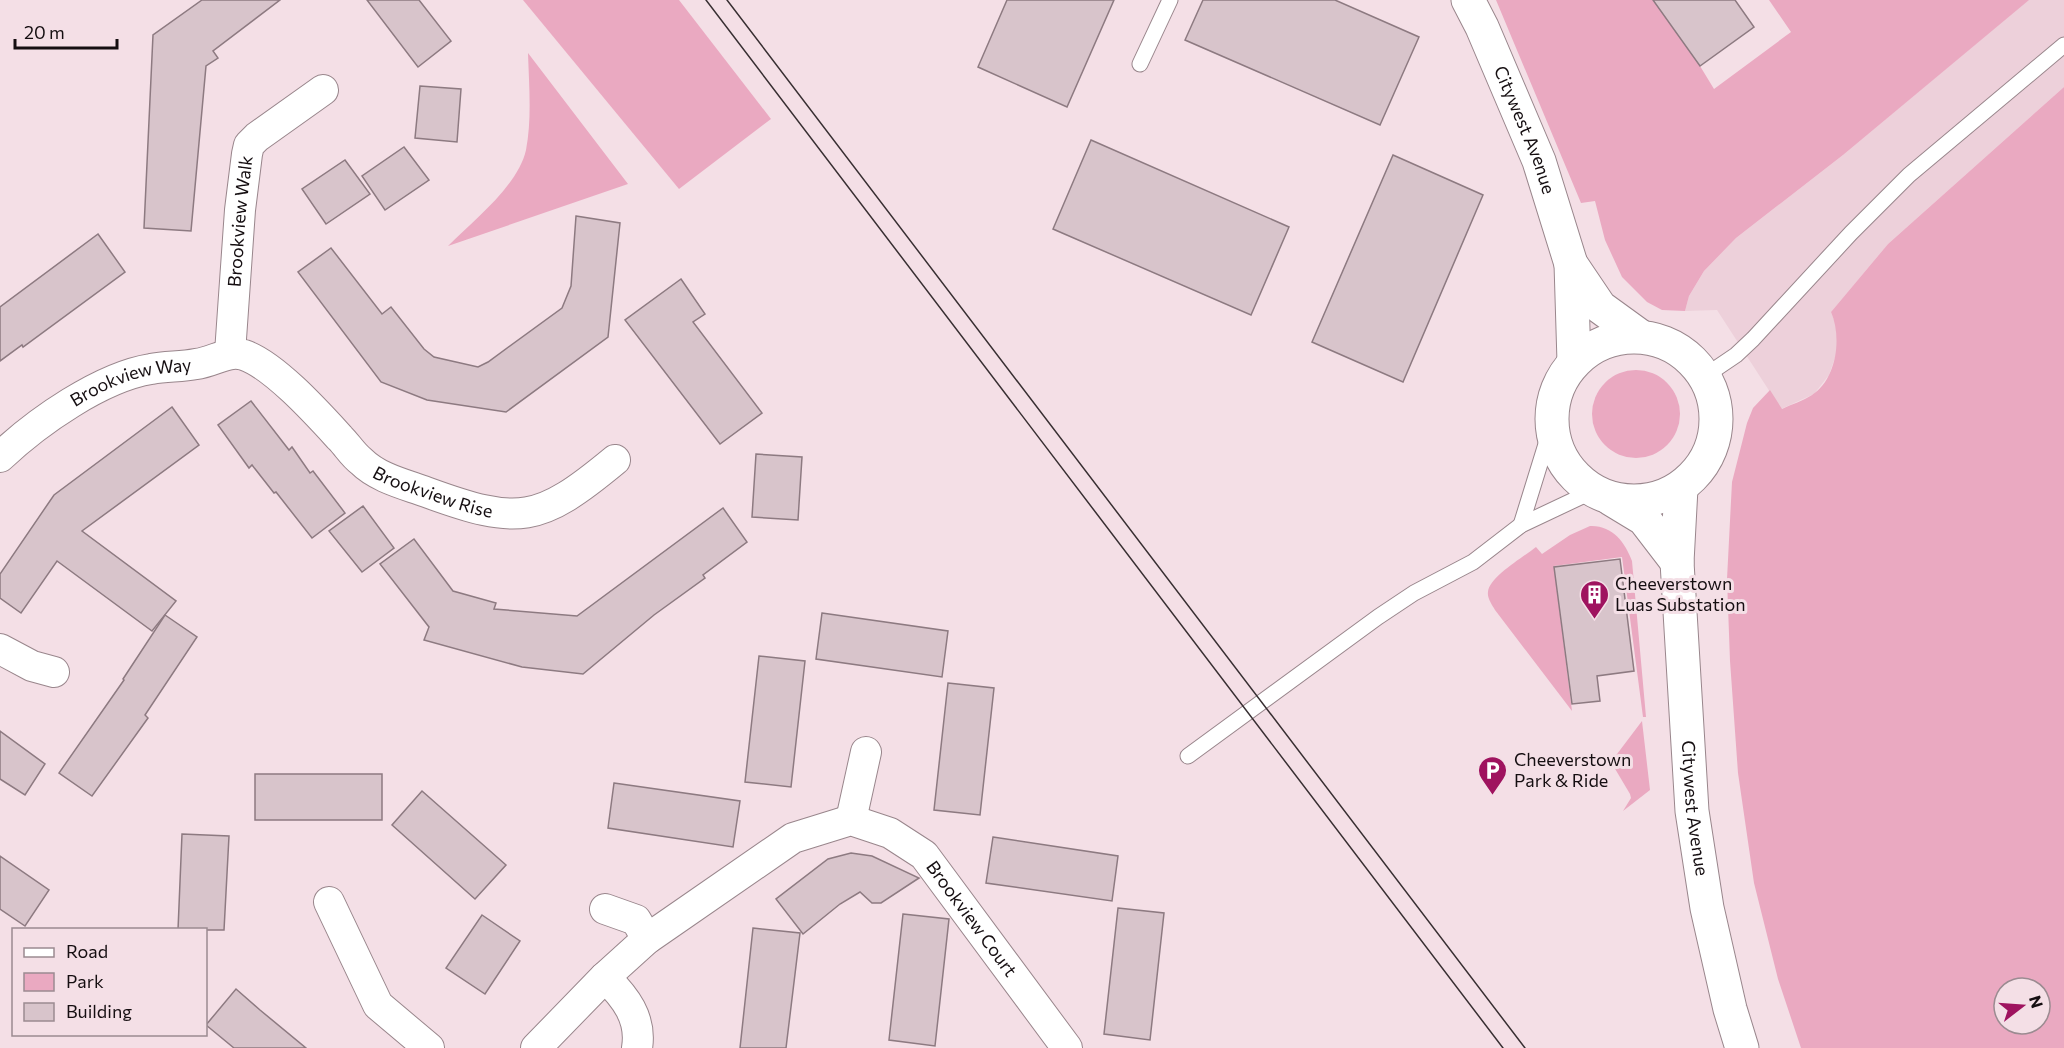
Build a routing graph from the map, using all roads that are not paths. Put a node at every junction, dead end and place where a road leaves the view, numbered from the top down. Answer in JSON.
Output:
{"nodes":[{"id":1,"x":1170,"y":0,"type":"edge"},
{"id":2,"x":1468,"y":0,"type":"edge"},
{"id":3,"x":2064,"y":45,"type":"edge"},
{"id":4,"x":1140,"y":64,"type":"dead end"},
{"id":5,"x":323,"y":90,"type":"dead end"},
{"id":6,"x":1571,"y":264,"type":"junction"},
{"id":7,"x":1640,"y":336,"type":"junction"},
{"id":8,"x":230,"y":353,"type":"junction"},
{"id":9,"x":1574,"y":362,"type":"junction"},
{"id":10,"x":1705,"y":376,"type":"junction"},
{"id":11,"x":1551,"y":428,"type":"junction"},
{"id":12,"x":0,"y":457,"type":"edge"},
{"id":13,"x":615,"y":460,"type":"dead end"},
{"id":14,"x":1680,"y":488,"type":"junction"},
{"id":15,"x":1602,"y":495,"type":"junction"},
{"id":16,"x":1521,"y":525,"type":"junction"},
{"id":17,"x":1677,"y":562,"type":"junction"},
{"id":18,"x":0,"y":649,"type":"edge"},
{"id":19,"x":54,"y":672,"type":"dead end"},
{"id":20,"x":866,"y":752,"type":"dead end"},
{"id":21,"x":1188,"y":756,"type":"dead end"},
{"id":22,"x":851,"y":820,"type":"junction"},
{"id":23,"x":329,"y":902,"type":"dead end"},
{"id":24,"x":605,"y":909,"type":"dead end"},
{"id":25,"x":647,"y":939,"type":"junction"},
{"id":26,"x":605,"y":977,"type":"junction"},
{"id":27,"x":429,"y":1048,"type":"edge"},
{"id":28,"x":536,"y":1048,"type":"edge"},
{"id":29,"x":637,"y":1048,"type":"edge"},
{"id":30,"x":1067,"y":1048,"type":"edge"},
{"id":31,"x":1742,"y":1048,"type":"edge"}],
"edges":[{"from":1,"to":4,"type":"lane"},
{"from":2,"to":6,"type":"main road","name":"Citywest Avenue"},
{"from":3,"to":10,"type":"lane"},
{"from":5,"to":8,"type":"street","name":"Brookview Walk"},
{"from":6,"to":7,"type":"main road","name":"Citywest Avenue"},
{"from":6,"to":9,"type":"main road","name":"Citywest Avenue"},
{"from":7,"to":9,"type":"main road"},
{"from":7,"to":10,"type":"main road"},
{"from":8,"to":12,"type":"street","name":"Brookview Way"},
{"from":8,"to":13,"type":"street","name":"Brookview Rise"},
{"from":9,"to":11,"type":"main road"},
{"from":10,"to":14,"type":"main road"},
{"from":11,"to":15,"type":"main road"},
{"from":11,"to":16,"type":"lane"},
{"from":14,"to":15,"type":"main road"},
{"from":14,"to":17,"type":"main road","name":"Citywest Avenue"},
{"from":15,"to":16,"type":"lane"},
{"from":15,"to":17,"type":"main road"},
{"from":16,"to":21,"type":"lane"},
{"from":17,"to":31,"type":"main road","name":"Citywest Avenue"},
{"from":18,"to":19,"type":"street"},
{"from":20,"to":22,"type":"street"},
{"from":22,"to":25,"type":"street"},
{"from":22,"to":30,"type":"street","name":"Brookview Court"},
{"from":23,"to":27,"type":"street"},
{"from":24,"to":25,"type":"street"},
{"from":25,"to":26,"type":"street"},
{"from":26,"to":28,"type":"street"},
{"from":26,"to":29,"type":"street"}]}
